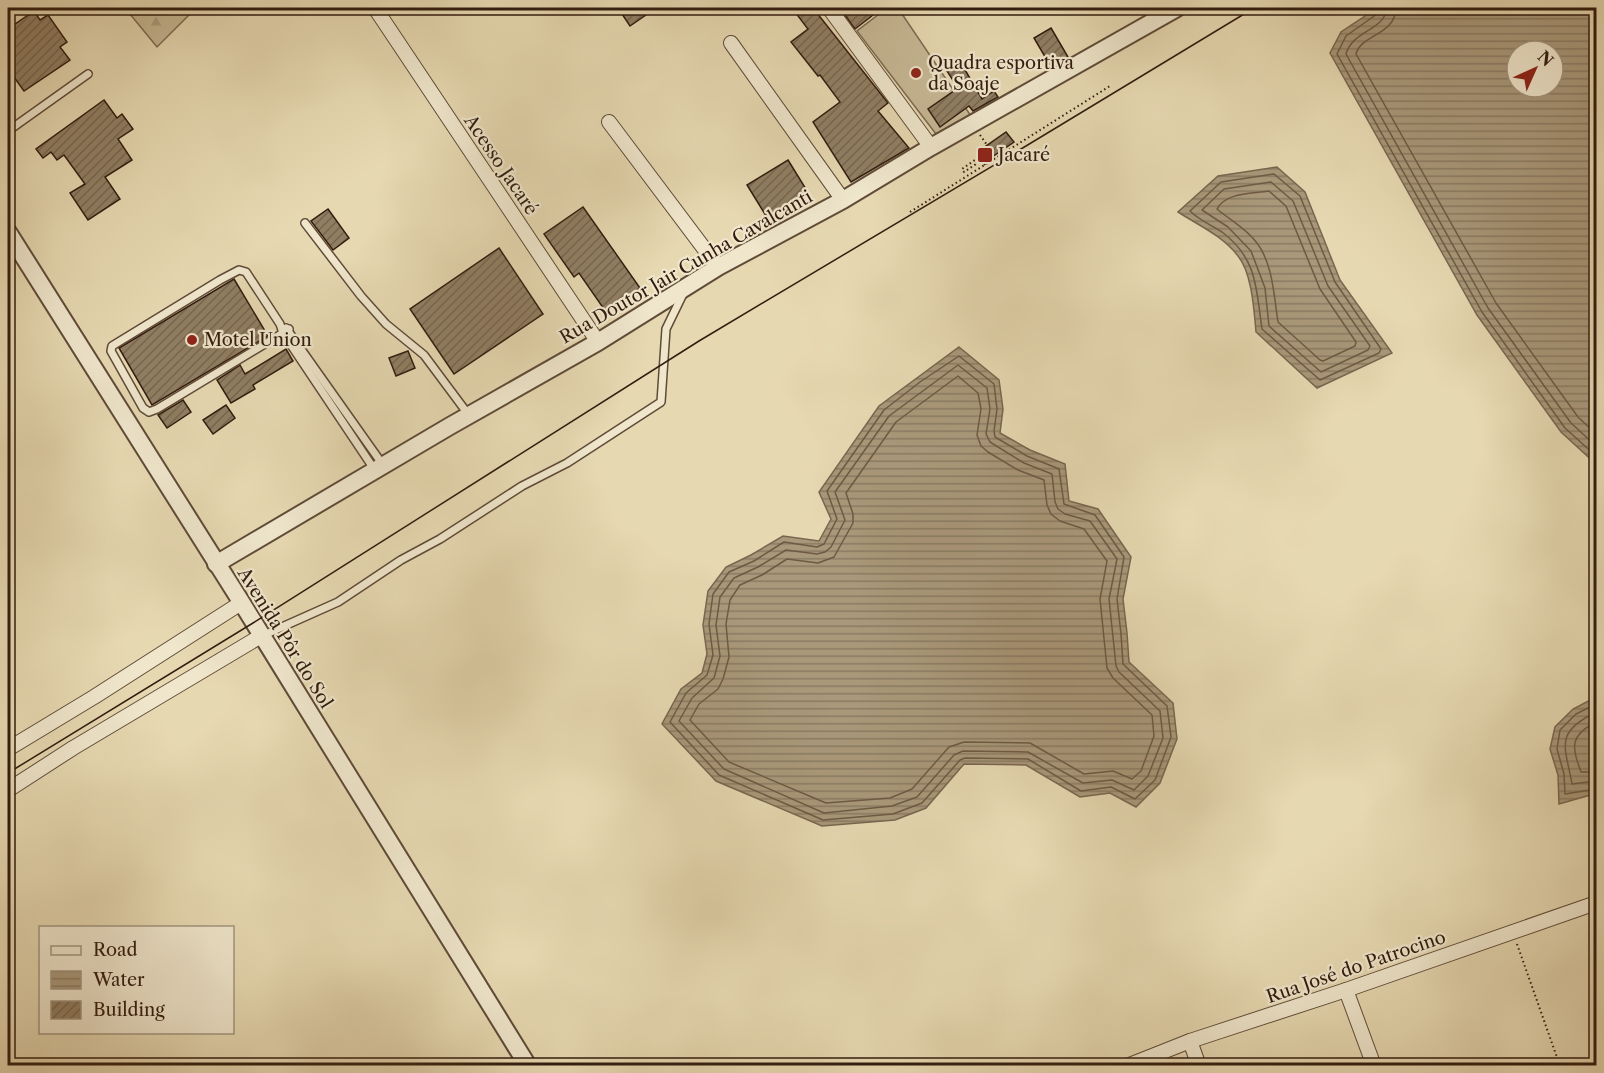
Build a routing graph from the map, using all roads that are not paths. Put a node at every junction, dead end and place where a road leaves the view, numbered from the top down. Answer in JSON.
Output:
{"nodes":[{"id":1,"x":375,"y":8,"type":"edge"},
{"id":2,"x":829,"y":8,"type":"edge"},
{"id":3,"x":1177,"y":8,"type":"edge"},
{"id":4,"x":731,"y":43,"type":"dead end"},
{"id":5,"x":88,"y":74,"type":"dead end"},
{"id":6,"x":609,"y":122,"type":"dead end"},
{"id":7,"x":8,"y":131,"type":"edge"},
{"id":8,"x":931,"y":147,"type":"junction"},
{"id":9,"x":843,"y":200,"type":"junction"},
{"id":10,"x":304,"y":223,"type":"dead end"},
{"id":11,"x":8,"y":232,"type":"edge"},
{"id":12,"x":718,"y":267,"type":"junction"},
{"id":13,"x":686,"y":288,"type":"junction"},
{"id":14,"x":286,"y":331,"type":"junction"},
{"id":15,"x":598,"y":342,"type":"junction"},
{"id":16,"x":468,"y":415,"type":"junction"},
{"id":17,"x":379,"y":468,"type":"junction"},
{"id":18,"x":216,"y":564,"type":"junction"},
{"id":19,"x":241,"y":603,"type":"junction"},
{"id":20,"x":261,"y":636,"type":"junction"},
{"id":21,"x":8,"y":749,"type":"edge"},
{"id":22,"x":8,"y":790,"type":"edge"},
{"id":23,"x":1596,"y":903,"type":"edge"},
{"id":24,"x":1347,"y":990,"type":"junction"},
{"id":25,"x":1190,"y":1041,"type":"junction"},
{"id":26,"x":528,"y":1065,"type":"edge"},
{"id":27,"x":1128,"y":1065,"type":"edge"},
{"id":28,"x":1199,"y":1065,"type":"edge"},
{"id":29,"x":1374,"y":1065,"type":"edge"}],
"edges":[{"from":1,"to":15,"type":"street","name":"Acesso Jacaré"},
{"from":2,"to":8,"type":"street"},
{"from":3,"to":8,"type":"street","name":"Rua Doutor Jair Cunha Cavalcanti"},
{"from":4,"to":9,"type":"street"},
{"from":5,"to":7,"type":"lane"},
{"from":6,"to":12,"type":"street"},
{"from":8,"to":9,"type":"street","name":"Rua Doutor Jair Cunha Cavalcanti"},
{"from":9,"to":12,"type":"street","name":"Rua Doutor Jair Cunha Cavalcanti"},
{"from":10,"to":16,"type":"lane"},
{"from":11,"to":18,"type":"street","name":"Avenida Pôr do Sol"},
{"from":12,"to":13,"type":"street","name":"Rua Doutor Jair Cunha Cavalcanti"},
{"from":13,"to":15,"type":"street","name":"Rua Doutor Jair Cunha Cavalcanti"},
{"from":13,"to":20,"type":"lane"},
{"from":14,"to":14,"type":"lane"},
{"from":14,"to":17,"type":"lane"},
{"from":15,"to":16,"type":"street","name":"Rua Doutor Jair Cunha Cavalcanti"},
{"from":16,"to":17,"type":"street","name":"Rua Doutor Jair Cunha Cavalcanti"},
{"from":17,"to":18,"type":"street","name":"Rua Doutor Jair Cunha Cavalcanti"},
{"from":18,"to":19,"type":"street","name":"Avenida Pôr do Sol"},
{"from":19,"to":20,"type":"street","name":"Avenida Pôr do Sol"},
{"from":19,"to":21,"type":"street"},
{"from":20,"to":22,"type":"street"},
{"from":20,"to":26,"type":"street","name":"Avenida Pôr do Sol"},
{"from":23,"to":24,"type":"street","name":"Rua José do Patrocino"},
{"from":24,"to":25,"type":"street","name":"Rua José do Patrocino"},
{"from":24,"to":29,"type":"street"},
{"from":25,"to":27,"type":"street","name":"Rua José do Patrocino"},
{"from":25,"to":28,"type":"street"}]}
